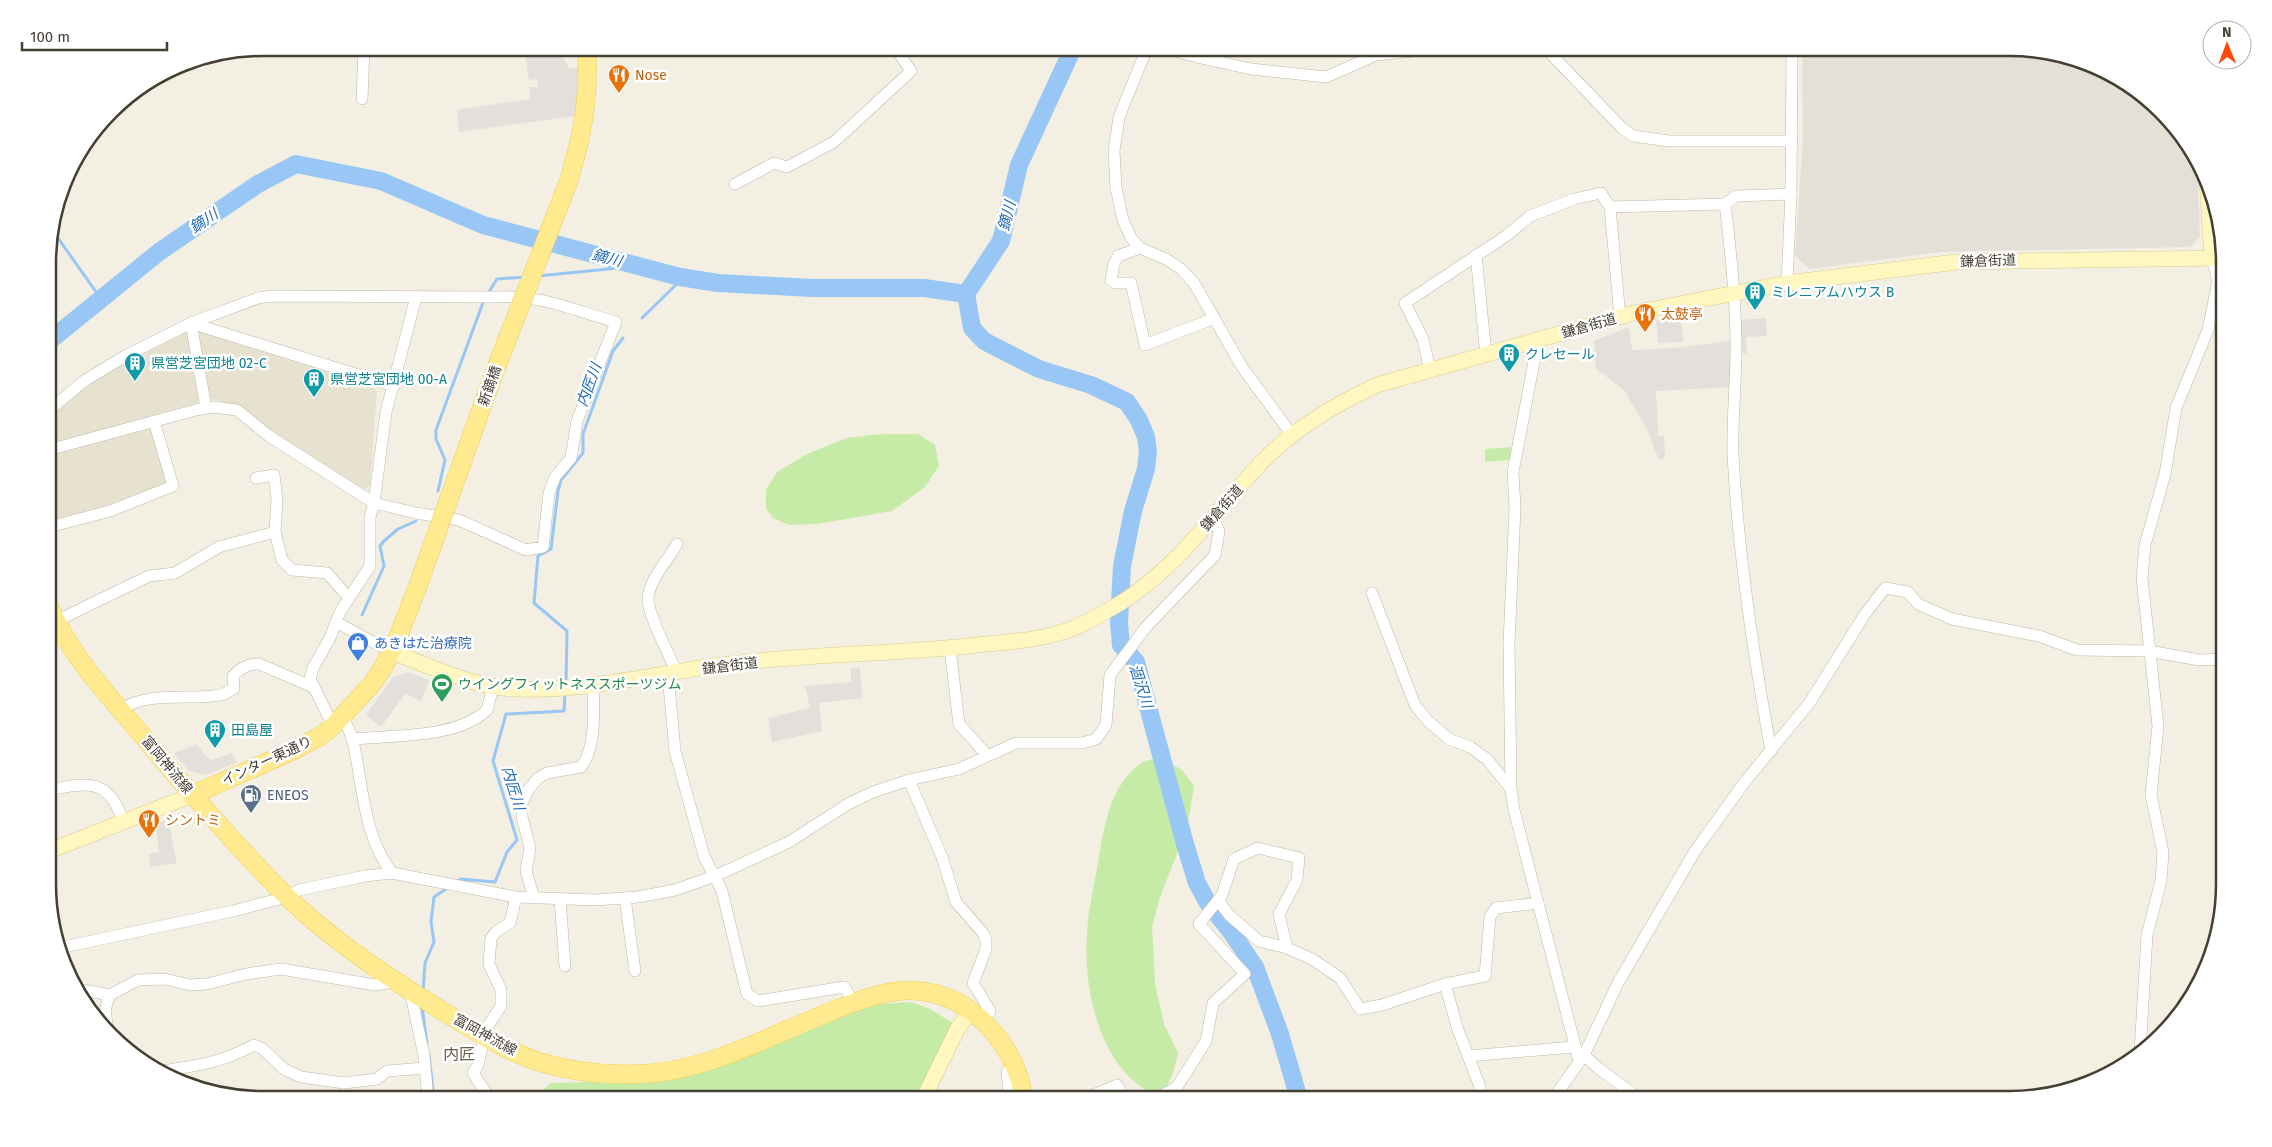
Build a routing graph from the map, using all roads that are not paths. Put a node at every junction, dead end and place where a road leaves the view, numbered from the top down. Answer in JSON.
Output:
{"nodes":[{"id":1,"x":364,"y":56,"type":"edge"},
{"id":2,"x":587,"y":56,"type":"edge"},
{"id":3,"x":901,"y":56,"type":"edge"},
{"id":4,"x":1145,"y":56,"type":"edge"},
{"id":5,"x":1194,"y":56,"type":"edge"},
{"id":6,"x":1374,"y":56,"type":"edge"},
{"id":7,"x":1553,"y":56,"type":"edge"},
{"id":8,"x":1792,"y":56,"type":"edge"},
{"id":9,"x":362,"y":99,"type":"dead end"},
{"id":10,"x":1792,"y":141,"type":"junction"},
{"id":11,"x":736,"y":184,"type":"dead end"},
{"id":12,"x":1791,"y":194,"type":"junction"},
{"id":13,"x":1725,"y":204,"type":"junction"},
{"id":14,"x":1610,"y":207,"type":"junction"},
{"id":15,"x":1140,"y":248,"type":"junction"},
{"id":16,"x":1476,"y":255,"type":"junction"},
{"id":17,"x":2216,"y":258,"type":"edge"},
{"id":18,"x":1788,"y":283,"type":"junction"},
{"id":19,"x":2216,"y":291,"type":"edge"},
{"id":20,"x":1735,"y":293,"type":"junction"},
{"id":21,"x":416,"y":296,"type":"junction"},
{"id":22,"x":1620,"y":317,"type":"junction"},
{"id":23,"x":1214,"y":318,"type":"junction"},
{"id":24,"x":191,"y":323,"type":"junction"},
{"id":25,"x":1538,"y":341,"type":"junction"},
{"id":26,"x":1486,"y":355,"type":"junction"},
{"id":27,"x":1430,"y":370,"type":"junction"},
{"id":28,"x":394,"y":386,"type":"junction"},
{"id":29,"x":56,"y":404,"type":"edge"},
{"id":30,"x":206,"y":408,"type":"junction"},
{"id":31,"x":154,"y":421,"type":"junction"},
{"id":32,"x":1292,"y":435,"type":"junction"},
{"id":33,"x":56,"y":448,"type":"edge"},
{"id":34,"x":256,"y":478,"type":"dead end"},
{"id":35,"x":374,"y":504,"type":"junction"},
{"id":36,"x":1214,"y":519,"type":"junction"},
{"id":37,"x":56,"y":525,"type":"edge"},
{"id":38,"x":274,"y":532,"type":"junction"},
{"id":39,"x":677,"y":544,"type":"dead end"},
{"id":40,"x":416,"y":590,"type":"joint"},
{"id":41,"x":1372,"y":593,"type":"dead end"},
{"id":42,"x":348,"y":597,"type":"junction"},
{"id":43,"x":56,"y":616,"type":"edge"},
{"id":44,"x":336,"y":622,"type":"junction"},
{"id":45,"x":56,"y":626,"type":"edge"},
{"id":46,"x":950,"y":648,"type":"junction"},
{"id":47,"x":2149,"y":651,"type":"junction"},
{"id":48,"x":391,"y":652,"type":"junction"},
{"id":49,"x":2216,"y":659,"type":"edge"},
{"id":50,"x":673,"y":674,"type":"junction"},
{"id":51,"x":593,"y":686,"type":"junction"},
{"id":52,"x":493,"y":687,"type":"junction"},
{"id":53,"x":314,"y":688,"type":"junction"},
{"id":54,"x":121,"y":710,"type":"junction"},
{"id":55,"x":338,"y":721,"type":"junction"},
{"id":56,"x":352,"y":739,"type":"junction"},
{"id":57,"x":1771,"y":751,"type":"junction"},
{"id":58,"x":986,"y":755,"type":"junction"},
{"id":59,"x":909,"y":780,"type":"junction"},
{"id":60,"x":56,"y":789,"type":"edge"},
{"id":61,"x":1511,"y":789,"type":"junction"},
{"id":62,"x":192,"y":796,"type":"junction"},
{"id":63,"x":123,"y":821,"type":"junction"},
{"id":64,"x":56,"y":847,"type":"edge"},
{"id":65,"x":392,"y":873,"type":"junction"},
{"id":66,"x":715,"y":876,"type":"junction"},
{"id":67,"x":285,"y":895,"type":"junction"},
{"id":68,"x":516,"y":897,"type":"junction"},
{"id":69,"x":534,"y":898,"type":"junction"},
{"id":70,"x":625,"y":898,"type":"junction"},
{"id":71,"x":560,"y":899,"type":"junction"},
{"id":72,"x":1218,"y":900,"type":"junction"},
{"id":73,"x":1538,"y":903,"type":"junction"},
{"id":74,"x":66,"y":947,"type":"edge"},
{"id":75,"x":1287,"y":948,"type":"junction"},
{"id":76,"x":565,"y":966,"type":"dead end"},
{"id":77,"x":635,"y":971,"type":"dead end"},
{"id":78,"x":392,"y":978,"type":"junction"},
{"id":79,"x":1445,"y":984,"type":"junction"},
{"id":80,"x":86,"y":991,"type":"edge"},
{"id":81,"x":410,"y":991,"type":"junction"},
{"id":82,"x":110,"y":995,"type":"junction"},
{"id":83,"x":854,"y":1002,"type":"junction"},
{"id":84,"x":977,"y":1017,"type":"junction"},
{"id":85,"x":106,"y":1018,"type":"edge"},
{"id":86,"x":483,"y":1036,"type":"junction"},
{"id":87,"x":2141,"y":1043,"type":"edge"},
{"id":88,"x":1574,"y":1047,"type":"junction"},
{"id":89,"x":1468,"y":1056,"type":"junction"},
{"id":90,"x":1582,"y":1058,"type":"junction"},
{"id":91,"x":1015,"y":1067,"type":"junction"},
{"id":92,"x":425,"y":1068,"type":"junction"},
{"id":93,"x":173,"y":1069,"type":"edge"},
{"id":94,"x":427,"y":1091,"type":"edge"},
{"id":95,"x":485,"y":1091,"type":"edge"},
{"id":96,"x":927,"y":1091,"type":"edge"},
{"id":97,"x":1009,"y":1091,"type":"edge"},
{"id":98,"x":1022,"y":1091,"type":"edge"},
{"id":99,"x":1102,"y":1091,"type":"edge"},
{"id":100,"x":1119,"y":1091,"type":"edge"},
{"id":101,"x":1169,"y":1091,"type":"edge"},
{"id":102,"x":1480,"y":1091,"type":"edge"},
{"id":103,"x":1559,"y":1091,"type":"edge"},
{"id":104,"x":1629,"y":1091,"type":"edge"}],
"edges":[{"from":1,"to":9,"type":"street"},
{"from":2,"to":40,"type":"main road","name":"新鏑橋","bridge":true},
{"from":3,"to":11,"type":"street"},
{"from":4,"to":15,"type":"street"},
{"from":5,"to":6,"type":"street"},
{"from":7,"to":10,"type":"street"},
{"from":8,"to":10,"type":"street"},
{"from":10,"to":12,"type":"street"},
{"from":12,"to":13,"type":"street"},
{"from":12,"to":18,"type":"street"},
{"from":13,"to":14,"type":"street"},
{"from":13,"to":20,"type":"street"},
{"from":14,"to":16,"type":"street"},
{"from":14,"to":22,"type":"street"},
{"from":15,"to":23,"type":"street"},
{"from":15,"to":23,"type":"street"},
{"from":16,"to":26,"type":"street"},
{"from":16,"to":27,"type":"street"},
{"from":17,"to":18,"type":"street","name":"鎌倉街道"},
{"from":18,"to":20,"type":"street","name":"鎌倉街道"},
{"from":19,"to":47,"type":"street"},
{"from":20,"to":22,"type":"street","name":"鎌倉街道"},
{"from":20,"to":57,"type":"street"},
{"from":21,"to":24,"type":"street"},
{"from":21,"to":28,"type":"street"},
{"from":21,"to":35,"type":"street"},
{"from":22,"to":25,"type":"street","name":"鎌倉街道"},
{"from":23,"to":32,"type":"street"},
{"from":24,"to":28,"type":"street"},
{"from":24,"to":29,"type":"street"},
{"from":24,"to":30,"type":"street"},
{"from":25,"to":26,"type":"street","name":"鎌倉街道"},
{"from":25,"to":61,"type":"street"},
{"from":26,"to":27,"type":"street","name":"鎌倉街道"},
{"from":27,"to":32,"type":"street","name":"鎌倉街道"},
{"from":28,"to":35,"type":"street"},
{"from":30,"to":31,"type":"street"},
{"from":30,"to":35,"type":"street"},
{"from":31,"to":33,"type":"street"},
{"from":31,"to":37,"type":"street"},
{"from":32,"to":36,"type":"street","name":"鎌倉街道"},
{"from":34,"to":38,"type":"street"},
{"from":35,"to":42,"type":"street"},
{"from":36,"to":46,"type":"street","name":"鎌倉街道"},
{"from":36,"to":58,"type":"street"},
{"from":38,"to":42,"type":"street"},
{"from":38,"to":43,"type":"street"},
{"from":39,"to":50,"type":"street"},
{"from":40,"to":48,"type":"main road","name":"インター東通り"},
{"from":41,"to":61,"type":"street"},
{"from":42,"to":44,"type":"street"},
{"from":44,"to":48,"type":"street"},
{"from":44,"to":53,"type":"street"},
{"from":45,"to":54,"type":"main road","name":"富岡神流線"},
{"from":46,"to":50,"type":"street","name":"鎌倉街道"},
{"from":46,"to":58,"type":"street"},
{"from":47,"to":49,"type":"street"},
{"from":47,"to":57,"type":"street"},
{"from":47,"to":87,"type":"street"},
{"from":48,"to":52,"type":"street","name":"鎌倉街道"},
{"from":48,"to":55,"type":"main road","name":"インター東通り"},
{"from":50,"to":51,"type":"street","name":"鎌倉街道"},
{"from":50,"to":66,"type":"street"},
{"from":51,"to":52,"type":"street","name":"鎌倉街道"},
{"from":51,"to":69,"type":"street"},
{"from":52,"to":56,"type":"street"},
{"from":53,"to":54,"type":"street"},
{"from":53,"to":55,"type":"street"},
{"from":54,"to":62,"type":"main road","name":"富岡神流線"},
{"from":55,"to":56,"type":"street"},
{"from":55,"to":62,"type":"main road","name":"インター東通り"},
{"from":56,"to":65,"type":"street"},
{"from":57,"to":90,"type":"street"},
{"from":58,"to":59,"type":"street"},
{"from":59,"to":66,"type":"street"},
{"from":59,"to":84,"type":"street"},
{"from":60,"to":63,"type":"street"},
{"from":61,"to":73,"type":"street"},
{"from":62,"to":63,"type":"street","name":"インター東通り"},
{"from":62,"to":67,"type":"main road","name":"富岡神流線"},
{"from":63,"to":64,"type":"street","name":"インター東通り"},
{"from":65,"to":67,"type":"street"},
{"from":65,"to":68,"type":"street"},
{"from":66,"to":70,"type":"street"},
{"from":66,"to":83,"type":"street"},
{"from":67,"to":74,"type":"street"},
{"from":67,"to":78,"type":"main road","name":"富岡神流線"},
{"from":68,"to":69,"type":"street"},
{"from":68,"to":86,"type":"street"},
{"from":69,"to":71,"type":"street"},
{"from":70,"to":71,"type":"street"},
{"from":70,"to":77,"type":"street"},
{"from":71,"to":76,"type":"street"},
{"from":72,"to":75,"type":"street"},
{"from":72,"to":75,"type":"street"},
{"from":72,"to":101,"type":"street"},
{"from":73,"to":79,"type":"street"},
{"from":73,"to":88,"type":"street"},
{"from":75,"to":79,"type":"street"},
{"from":78,"to":81,"type":"main road","name":"富岡神流線"},
{"from":78,"to":82,"type":"street"},
{"from":79,"to":89,"type":"street"},
{"from":80,"to":82,"type":"street"},
{"from":81,"to":86,"type":"main road","name":"富岡神流線"},
{"from":81,"to":92,"type":"street"},
{"from":82,"to":85,"type":"street"},
{"from":83,"to":84,"type":"main road","name":"富岡神流線"},
{"from":83,"to":86,"type":"main road","name":"富岡神流線"},
{"from":84,"to":91,"type":"main road","name":"富岡神流線"},
{"from":84,"to":96,"type":"street"},
{"from":86,"to":95,"type":"street"},
{"from":88,"to":89,"type":"street"},
{"from":88,"to":90,"type":"street"},
{"from":89,"to":102,"type":"street"},
{"from":90,"to":103,"type":"street"},
{"from":90,"to":104,"type":"street"},
{"from":91,"to":97,"type":"street"},
{"from":91,"to":98,"type":"main road","name":"富岡神流線"},
{"from":92,"to":93,"type":"street"},
{"from":92,"to":94,"type":"street"},
{"from":99,"to":100,"type":"street"}]}
